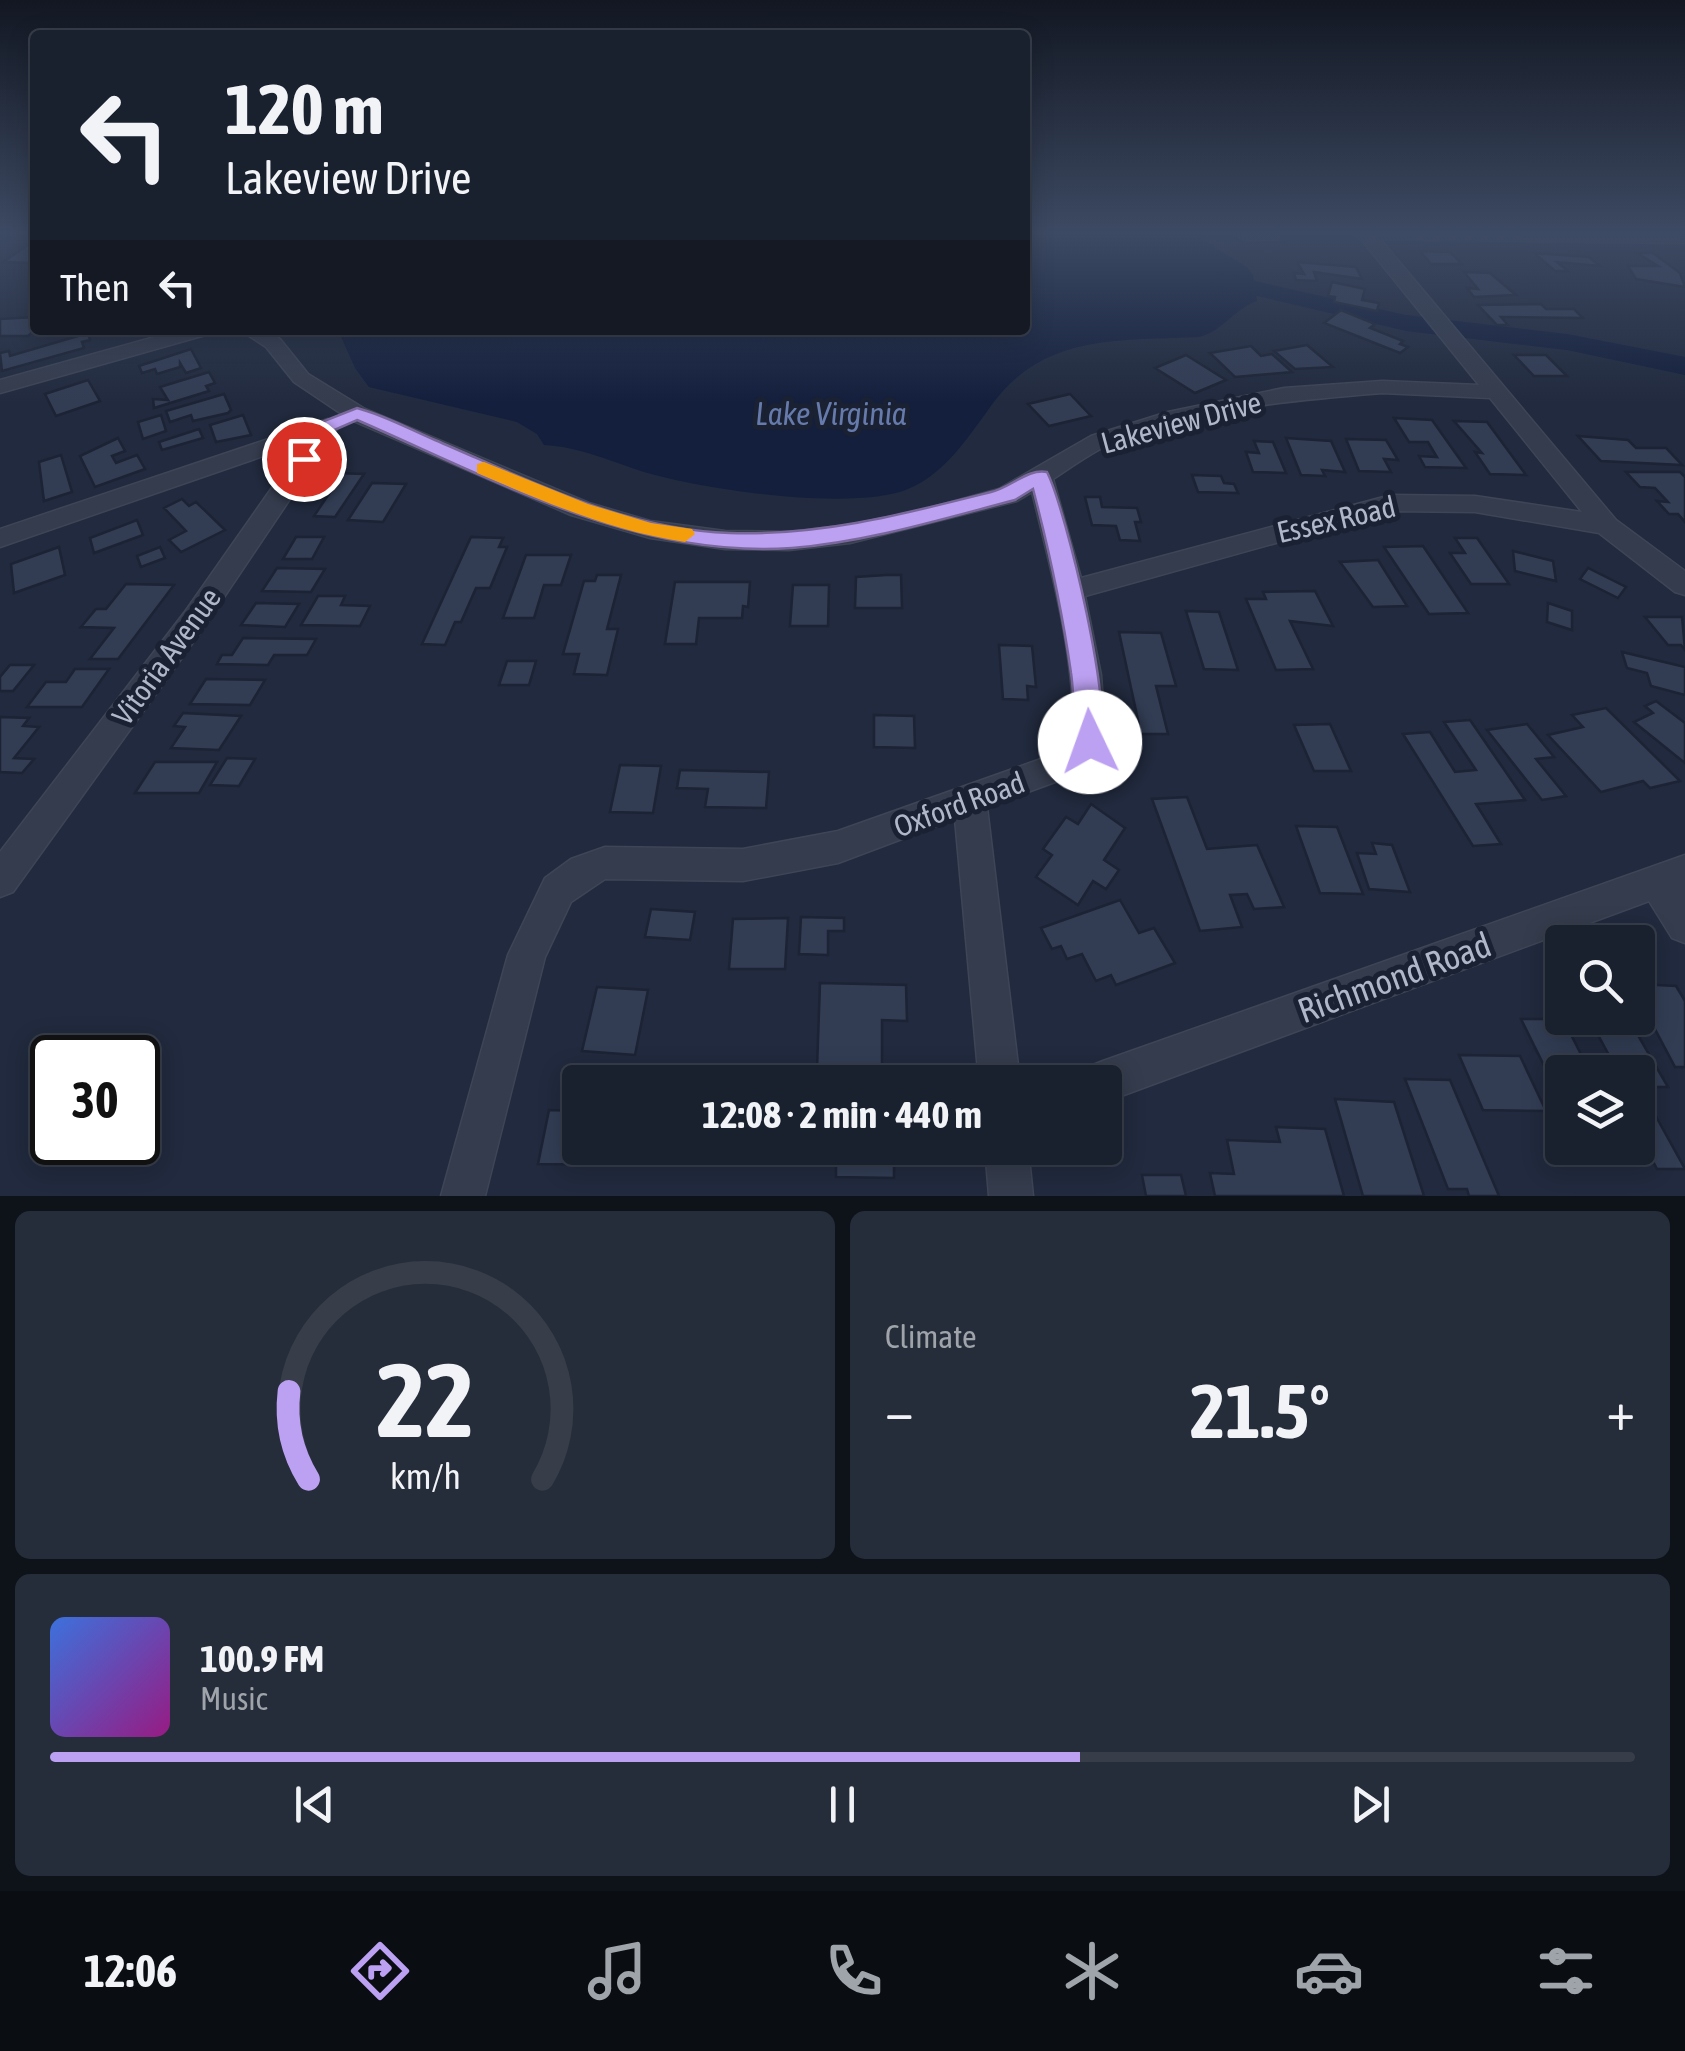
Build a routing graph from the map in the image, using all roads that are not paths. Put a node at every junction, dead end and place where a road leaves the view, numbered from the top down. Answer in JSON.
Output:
{"nodes":[{"id":1,"x":1411,"y":290,"type":"edge"},
{"id":2,"x":185,"y":335,"type":"edge"},
{"id":3,"x":259,"y":335,"type":"edge"},
{"id":4,"x":0,"y":388,"type":"edge"},
{"id":5,"x":1498,"y":392,"type":"junction"},
{"id":6,"x":357,"y":414,"type":"junction"},
{"id":7,"x":326,"y":427,"type":"junction"},
{"id":8,"x":1040,"y":476,"type":"junction"},
{"id":9,"x":1607,"y":526,"type":"junction"},
{"id":10,"x":0,"y":538,"type":"edge"},
{"id":11,"x":1685,"y":585,"type":"edge"},
{"id":12,"x":1070,"y":591,"type":"junction"},
{"id":13,"x":970,"y":802,"type":"junction"},
{"id":14,"x":1671,"y":876,"type":"edge"},
{"id":15,"x":0,"y":880,"type":"edge"},
{"id":16,"x":1685,"y":925,"type":"edge"},
{"id":17,"x":998,"y":1065,"type":"edge"},
{"id":18,"x":1122,"y":1075,"type":"edge"},
{"id":19,"x":1008,"y":1165,"type":"edge"},
{"id":20,"x":463,"y":1196,"type":"edge"},
{"id":21,"x":1011,"y":1196,"type":"edge"}],
"edges":[{"from":1,"to":5,"type":"street"},
{"from":2,"to":4,"type":"street"},
{"from":3,"to":6,"type":"street","name":"Lakeview Drive"},
{"from":5,"to":8,"type":"street","name":"Lakeview Drive"},
{"from":5,"to":9,"type":"street"},
{"from":6,"to":7,"type":"street"},
{"from":6,"to":8,"type":"street","name":"Lakeview Drive"},
{"from":7,"to":10,"type":"street"},
{"from":7,"to":15,"type":"street","name":"Vitoria Avenue"},
{"from":8,"to":12,"type":"street","name":"Oxford Road"},
{"from":9,"to":11,"type":"street"},
{"from":9,"to":12,"type":"street","name":"Essex Road"},
{"from":12,"to":13,"type":"street","name":"Oxford Road"},
{"from":13,"to":17,"type":"street"},
{"from":13,"to":20,"type":"street","name":"Oxford Road"},
{"from":14,"to":16,"type":"street"},
{"from":14,"to":18,"type":"street","name":"Richmond Road"},
{"from":19,"to":21,"type":"street"}]}
